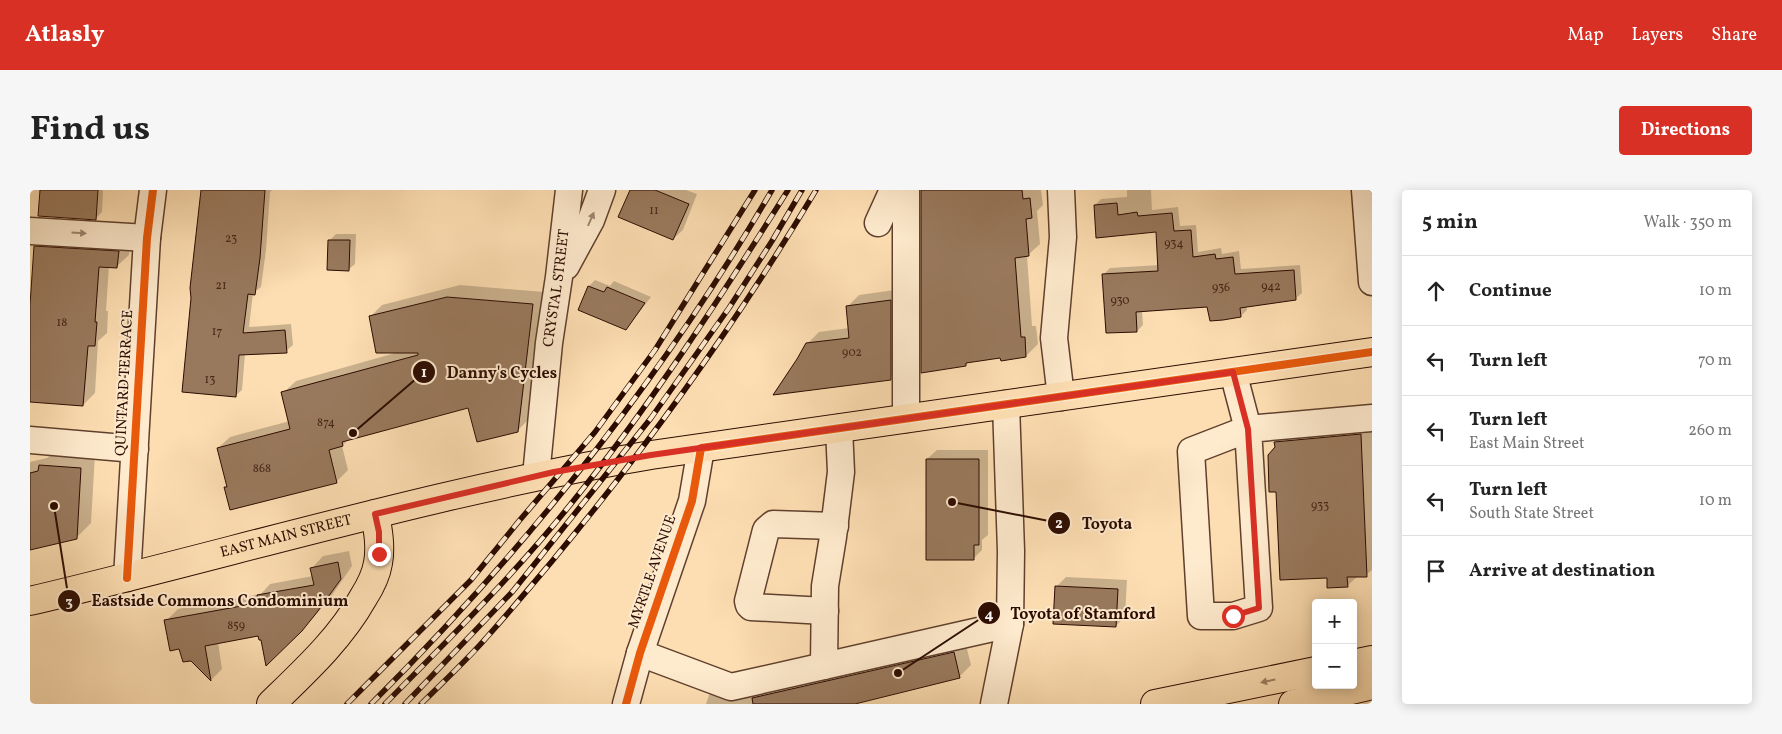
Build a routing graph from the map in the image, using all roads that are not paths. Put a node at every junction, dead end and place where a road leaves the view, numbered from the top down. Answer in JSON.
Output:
{"nodes":[{"id":1,"x":152,"y":190,"type":"edge"},
{"id":2,"x":569,"y":190,"type":"edge"},
{"id":3,"x":602,"y":190,"type":"edge"},
{"id":4,"x":894,"y":190,"type":"edge"},
{"id":5,"x":906,"y":190,"type":"edge"},
{"id":6,"x":1061,"y":190,"type":"edge"},
{"id":7,"x":1365,"y":190,"type":"edge"},
{"id":8,"x":878,"y":223,"type":"dead end"},
{"id":9,"x":30,"y":231,"type":"edge"},
{"id":10,"x":147,"y":238,"type":"junction"},
{"id":11,"x":559,"y":278,"type":"junction"},
{"id":12,"x":1372,"y":282,"type":"edge"},
{"id":13,"x":1372,"y":352,"type":"edge"},
{"id":14,"x":1233,"y":372,"type":"junction"},
{"id":15,"x":1061,"y":397,"type":"junction"},
{"id":16,"x":1006,"y":404,"type":"junction"},
{"id":17,"x":1372,"y":418,"type":"edge"},
{"id":18,"x":906,"y":419,"type":"junction"},
{"id":19,"x":839,"y":428,"type":"junction"},
{"id":20,"x":1248,"y":429,"type":"junction"},
{"id":21,"x":30,"y":440,"type":"edge"},
{"id":22,"x":700,"y":448,"type":"junction"},
{"id":23,"x":135,"y":449,"type":"junction"},
{"id":24,"x":536,"y":476,"type":"junction"},
{"id":25,"x":375,"y":514,"type":"junction"},
{"id":26,"x":834,"y":526,"type":"junction"},
{"id":27,"x":127,"y":578,"type":"junction"},
{"id":28,"x":30,"y":601,"type":"edge"},
{"id":29,"x":825,"y":611,"type":"junction"},
{"id":30,"x":1010,"y":624,"type":"junction"},
{"id":31,"x":640,"y":653,"type":"junction"},
{"id":32,"x":824,"y":666,"type":"junction"},
{"id":33,"x":1312,"y":672,"type":"edge"},
{"id":34,"x":1361,"y":672,"type":"edge"},
{"id":35,"x":271,"y":704,"type":"edge"},
{"id":36,"x":626,"y":704,"type":"edge"},
{"id":37,"x":994,"y":704,"type":"edge"},
{"id":38,"x":1155,"y":704,"type":"edge"},
{"id":39,"x":1293,"y":704,"type":"edge"}],
"edges":[{"from":1,"to":10,"type":"street","name":"QUINTARD TERRACE"},
{"from":2,"to":11,"type":"street","name":"CRYSTAL STREET"},
{"from":11,"to":3,"type":"street","one_way":true},
{"from":4,"to":8,"type":"street"},
{"from":5,"to":18,"type":"street"},
{"from":6,"to":15,"type":"street"},
{"from":7,"to":12,"type":"street"},
{"from":9,"to":10,"type":"street","one_way":true},
{"from":10,"to":23,"type":"street","name":"QUINTARD TERRACE"},
{"from":11,"to":24,"type":"street","name":"CRYSTAL STREET"},
{"from":13,"to":14,"type":"main road","name":"EAST MAIN STREET"},
{"from":14,"to":15,"type":"main road","name":"EAST MAIN STREET"},
{"from":14,"to":20,"type":"street"},
{"from":15,"to":16,"type":"main road","name":"EAST MAIN STREET"},
{"from":16,"to":18,"type":"main road","name":"EAST MAIN STREET"},
{"from":16,"to":30,"type":"street"},
{"from":17,"to":20,"type":"street"},
{"from":18,"to":19,"type":"main road","name":"EAST MAIN STREET"},
{"from":19,"to":22,"type":"main road","name":"EAST MAIN STREET"},
{"from":19,"to":26,"type":"street"},
{"from":20,"to":20,"type":"street"},
{"from":21,"to":23,"type":"street"},
{"from":22,"to":24,"type":"main road","name":"EAST MAIN STREET"},
{"from":22,"to":31,"type":"street","name":"MYRTLE AVENUE"},
{"from":23,"to":27,"type":"street","name":"QUINTARD TERRACE"},
{"from":24,"to":25,"type":"main road","name":"EAST MAIN STREET"},
{"from":25,"to":27,"type":"main road","name":"EAST MAIN STREET"},
{"from":25,"to":35,"type":"main road"},
{"from":26,"to":29,"type":"street"},
{"from":26,"to":29,"type":"street"},
{"from":27,"to":28,"type":"main road","name":"EAST MAIN STREET"},
{"from":29,"to":32,"type":"street"},
{"from":30,"to":32,"type":"street"},
{"from":30,"to":37,"type":"street"},
{"from":31,"to":32,"type":"street"},
{"from":31,"to":36,"type":"street","name":"MYRTLE AVENUE"},
{"from":33,"to":38,"type":"main road","one_way":true},
{"from":34,"to":39,"type":"main road"}]}
